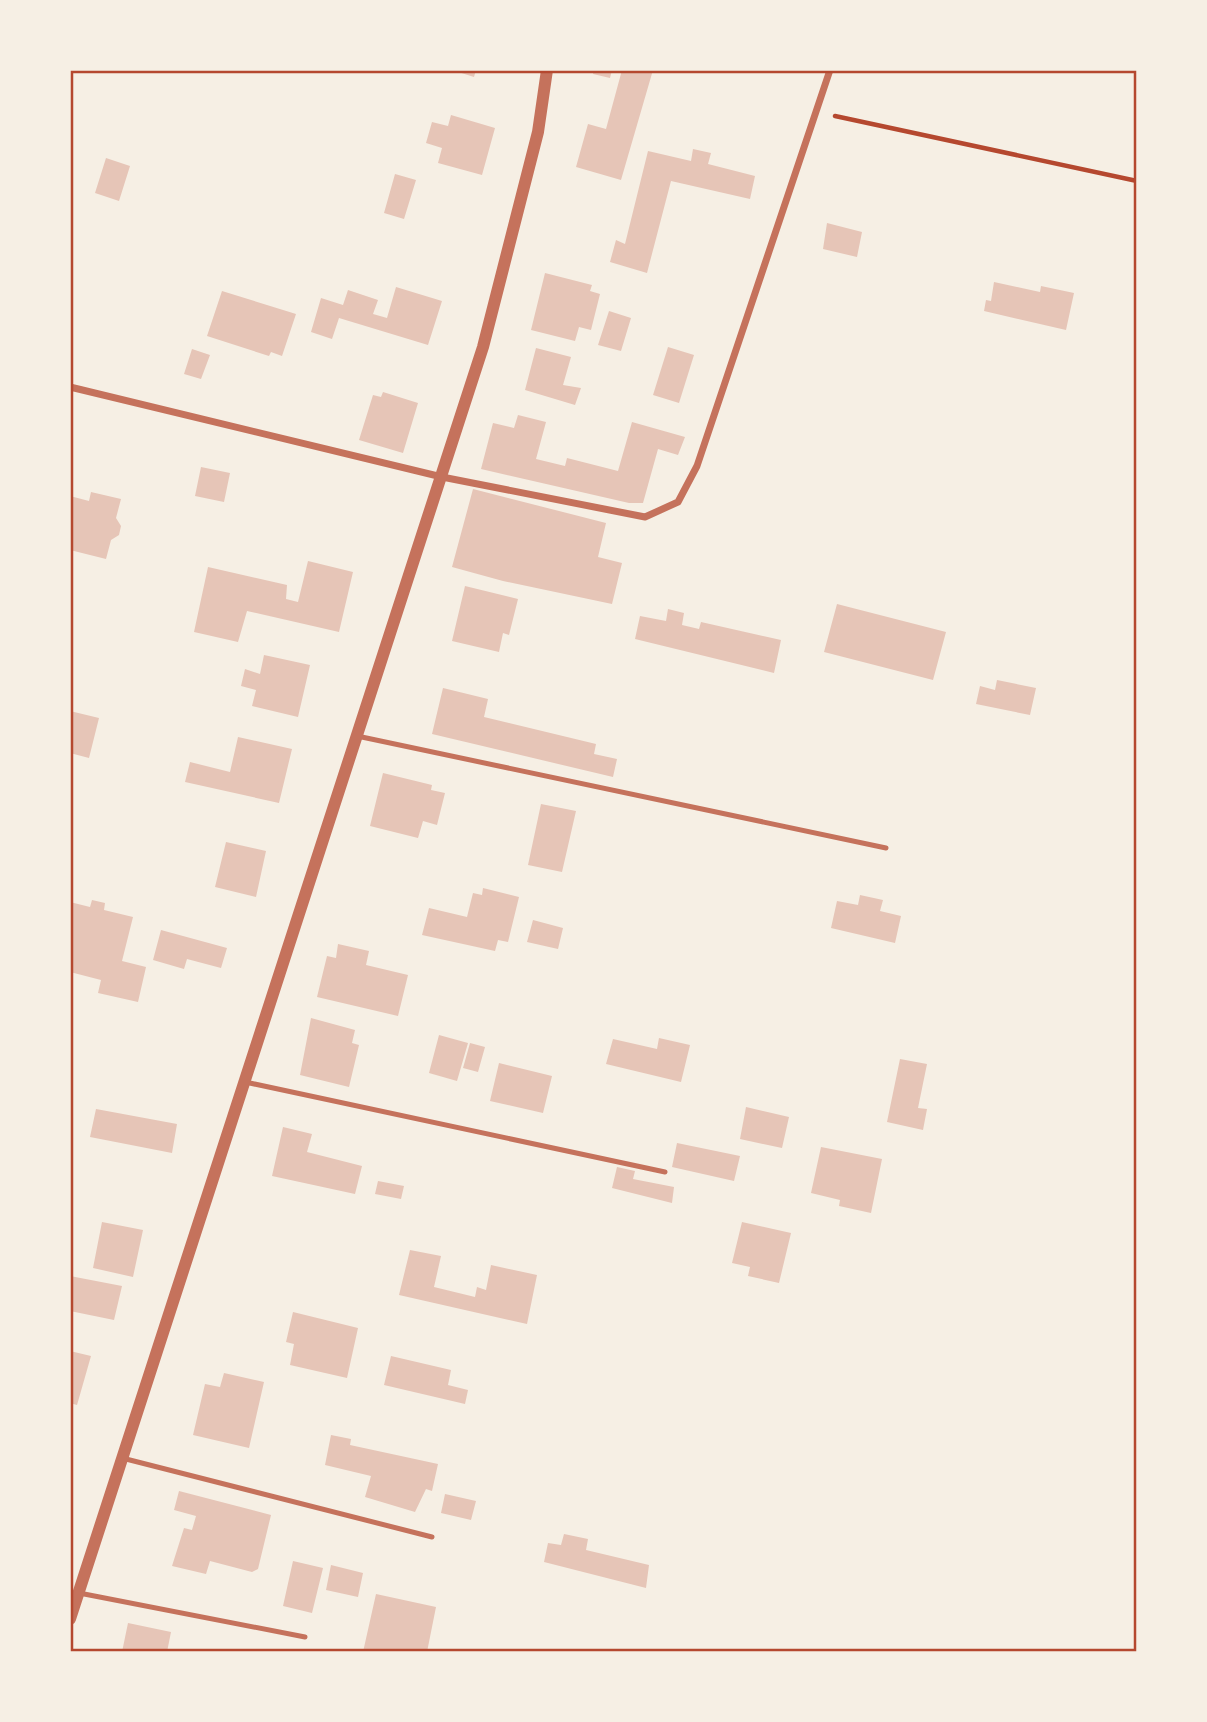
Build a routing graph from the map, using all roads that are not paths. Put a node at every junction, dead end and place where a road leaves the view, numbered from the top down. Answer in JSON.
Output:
{"nodes":[{"id":1,"x":547,"y":70,"type":"edge"},
{"id":2,"x":830,"y":70,"type":"edge"},
{"id":3,"x":70,"y":387,"type":"edge"},
{"id":4,"x":442,"y":477,"type":"junction"},
{"id":5,"x":357,"y":736,"type":"junction"},
{"id":6,"x":886,"y":848,"type":"dead end"},
{"id":7,"x":244,"y":1082,"type":"junction"},
{"id":8,"x":665,"y":1172,"type":"dead end"},
{"id":9,"x":122,"y":1458,"type":"junction"},
{"id":10,"x":432,"y":1537,"type":"dead end"},
{"id":11,"x":79,"y":1593,"type":"junction"},
{"id":12,"x":70,"y":1619,"type":"edge"},
{"id":13,"x":305,"y":1637,"type":"dead end"}],
"edges":[{"from":1,"to":4,"type":"street"},
{"from":2,"to":4,"type":"street"},
{"from":3,"to":4,"type":"street"},
{"from":4,"to":5,"type":"street"},
{"from":5,"to":6,"type":"lane"},
{"from":5,"to":7,"type":"street"},
{"from":7,"to":8,"type":"lane"},
{"from":7,"to":9,"type":"street"},
{"from":9,"to":10,"type":"lane"},
{"from":9,"to":11,"type":"street"},
{"from":11,"to":12,"type":"street"},
{"from":11,"to":13,"type":"lane"}]}
